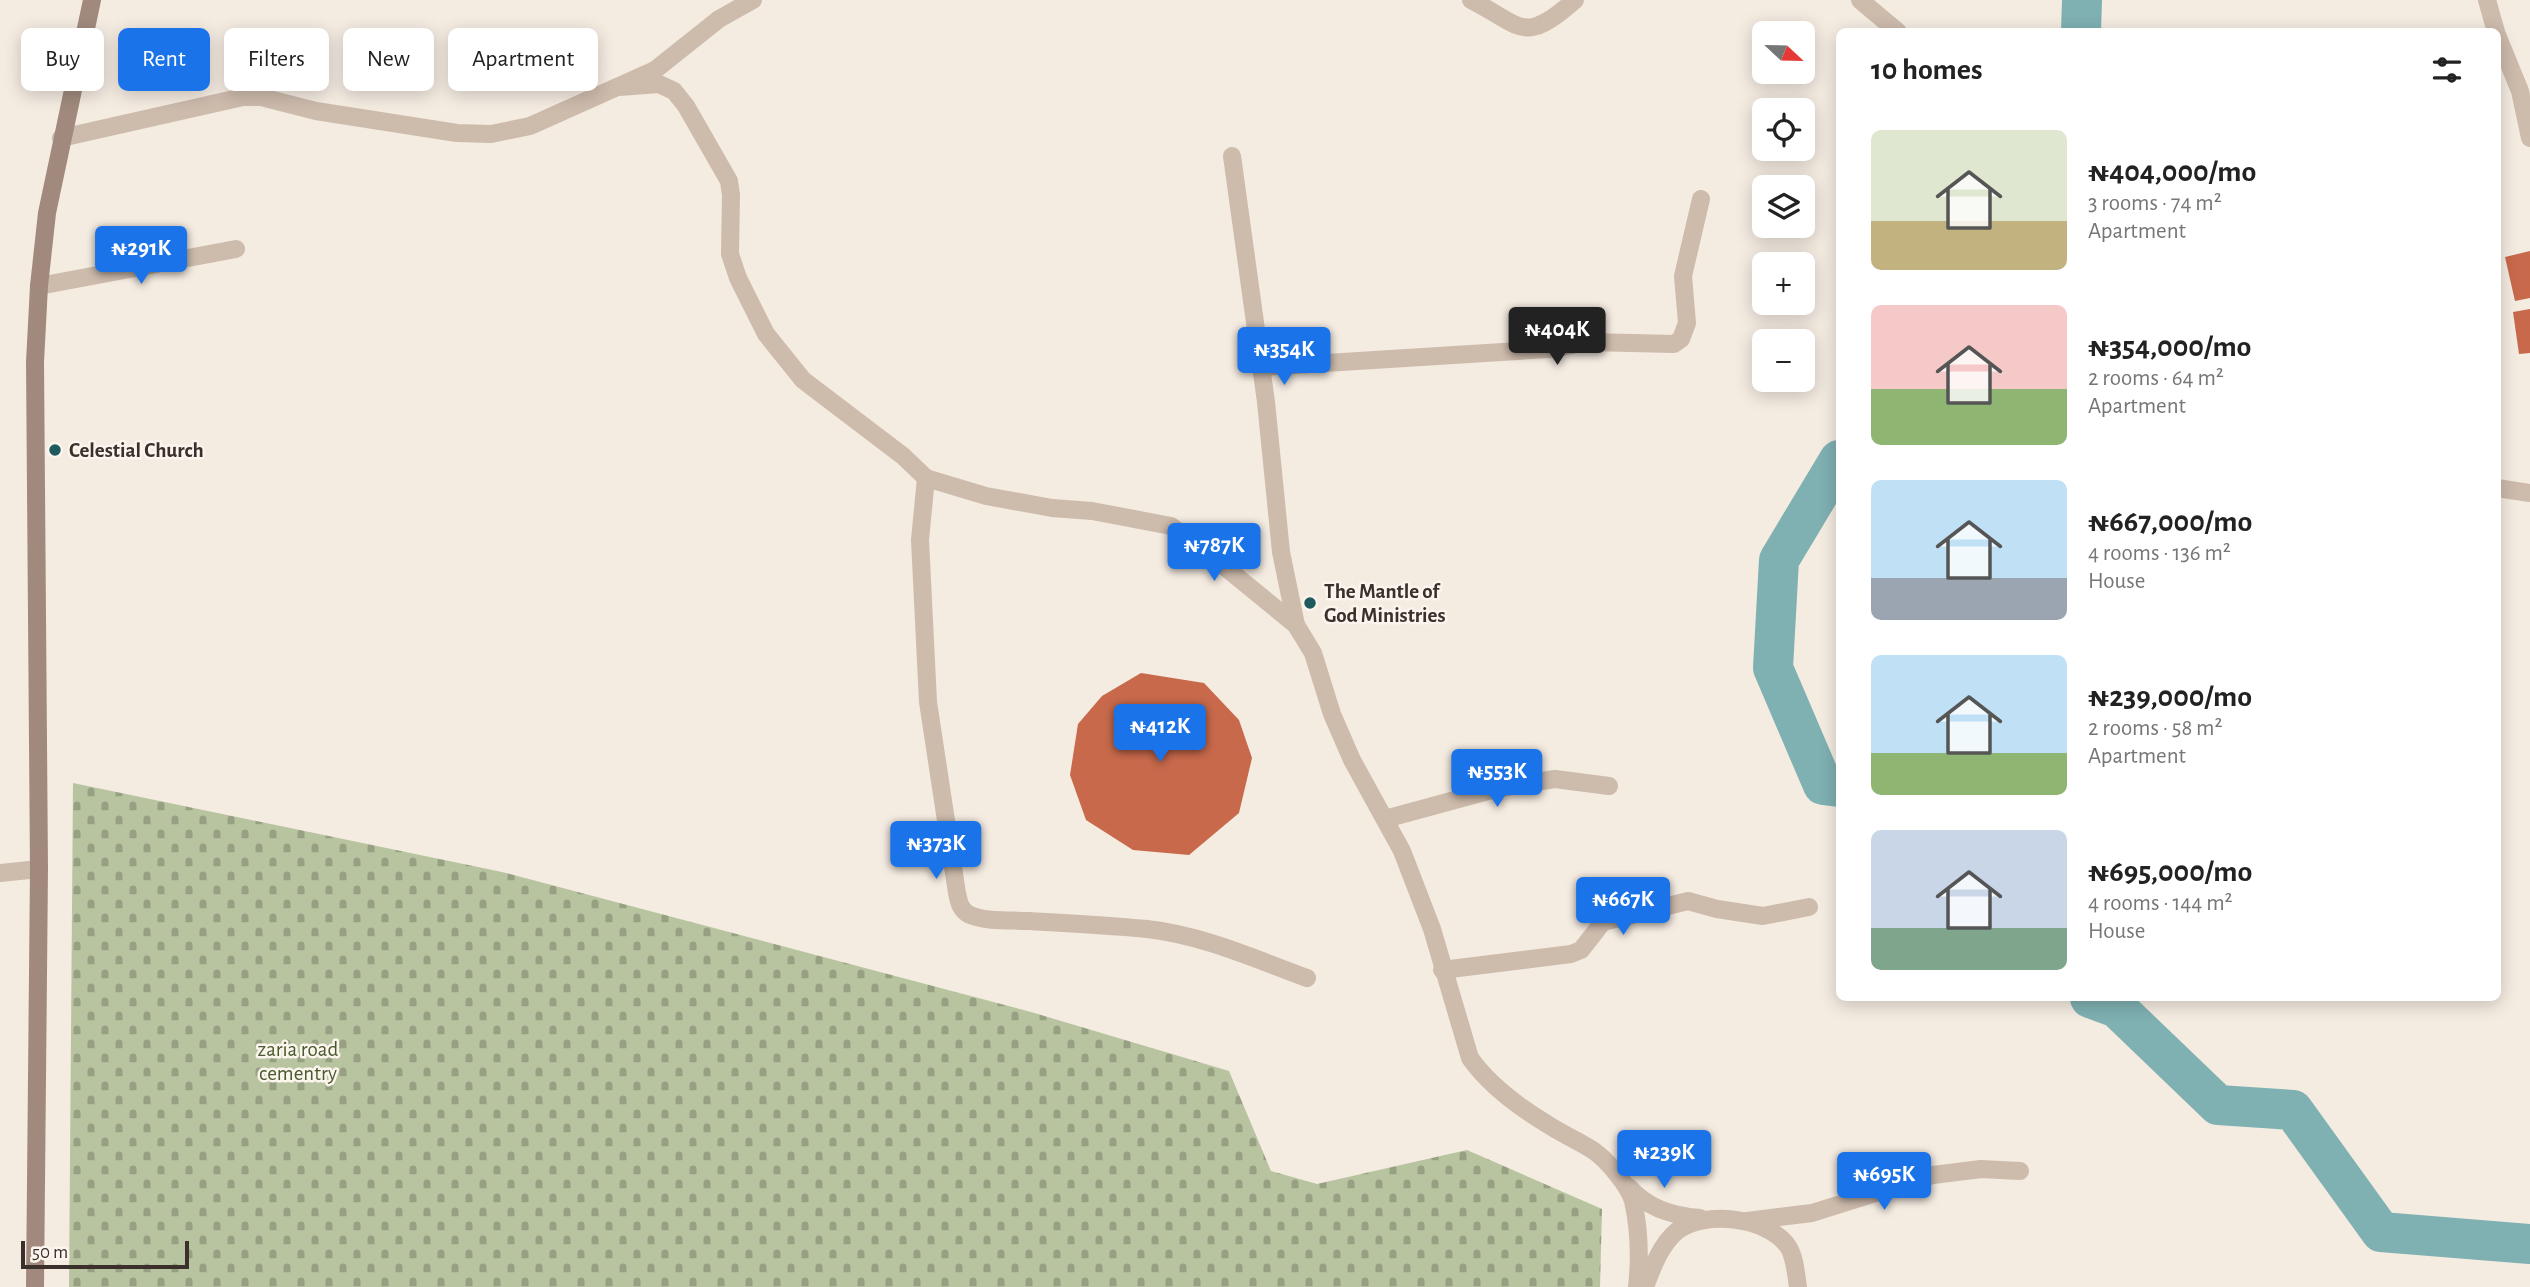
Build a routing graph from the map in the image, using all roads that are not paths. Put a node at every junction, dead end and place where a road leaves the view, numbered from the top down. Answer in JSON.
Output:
{"nodes":[{"id":1,"x":92,"y":0,"type":"edge"},
{"id":2,"x":753,"y":0,"type":"edge"},
{"id":3,"x":1471,"y":0,"type":"edge"},
{"id":4,"x":1575,"y":0,"type":"edge"},
{"id":5,"x":1860,"y":0,"type":"edge"},
{"id":6,"x":2487,"y":0,"type":"edge"},
{"id":7,"x":732,"y":5,"type":"edge"},
{"id":8,"x":1893,"y":28,"type":"edge"},
{"id":9,"x":2495,"y":28,"type":"edge"},
{"id":10,"x":2501,"y":43,"type":"edge"},
{"id":11,"x":618,"y":87,"type":"junction"},
{"id":12,"x":61,"y":138,"type":"junction"},
{"id":13,"x":2530,"y":138,"type":"edge"},
{"id":14,"x":1232,"y":156,"type":"dead end"},
{"id":15,"x":1701,"y":199,"type":"dead end"},
{"id":16,"x":236,"y":249,"type":"dead end"},
{"id":17,"x":39,"y":286,"type":"junction"},
{"id":18,"x":1261,"y":368,"type":"junction"},
{"id":19,"x":926,"y":478,"type":"junction"},
{"id":20,"x":2501,"y":489,"type":"edge"},
{"id":21,"x":2530,"y":493,"type":"edge"},
{"id":22,"x":1296,"y":625,"type":"junction"},
{"id":23,"x":1609,"y":786,"type":"dead end"},
{"id":24,"x":1385,"y":819,"type":"junction"},
{"id":25,"x":39,"y":869,"type":"junction"},
{"id":26,"x":0,"y":873,"type":"edge"},
{"id":27,"x":1809,"y":907,"type":"dead end"},
{"id":28,"x":1442,"y":970,"type":"junction"},
{"id":29,"x":1307,"y":978,"type":"dead end"},
{"id":30,"x":1613,"y":1169,"type":"junction"},
{"id":31,"x":2020,"y":1171,"type":"dead end"},
{"id":32,"x":1710,"y":1219,"type":"junction"},
{"id":33,"x":1747,"y":1221,"type":"junction"},
{"id":34,"x":34,"y":1287,"type":"edge"},
{"id":35,"x":1637,"y":1287,"type":"edge"},
{"id":36,"x":1644,"y":1287,"type":"edge"},
{"id":37,"x":1798,"y":1287,"type":"edge"}],
"edges":[{"from":1,"to":12,"type":"street"},
{"from":2,"to":7,"type":"street"},
{"from":3,"to":4,"type":"street"},
{"from":5,"to":8,"type":"street"},
{"from":6,"to":9,"type":"street"},
{"from":7,"to":11,"type":"street"},
{"from":10,"to":13,"type":"street"},
{"from":11,"to":12,"type":"street"},
{"from":11,"to":19,"type":"street"},
{"from":12,"to":17,"type":"street"},
{"from":14,"to":18,"type":"street"},
{"from":15,"to":18,"type":"street"},
{"from":16,"to":17,"type":"street"},
{"from":17,"to":25,"type":"street"},
{"from":18,"to":22,"type":"street"},
{"from":19,"to":22,"type":"street"},
{"from":19,"to":29,"type":"street"},
{"from":20,"to":21,"type":"street"},
{"from":22,"to":24,"type":"street"},
{"from":23,"to":24,"type":"street"},
{"from":24,"to":28,"type":"street"},
{"from":25,"to":26,"type":"street"},
{"from":25,"to":34,"type":"street"},
{"from":27,"to":28,"type":"street"},
{"from":28,"to":30,"type":"street"},
{"from":30,"to":32,"type":"street"},
{"from":30,"to":35,"type":"street"},
{"from":31,"to":33,"type":"street"},
{"from":32,"to":33,"type":"street"},
{"from":32,"to":36,"type":"street"},
{"from":33,"to":37,"type":"street"}]}
